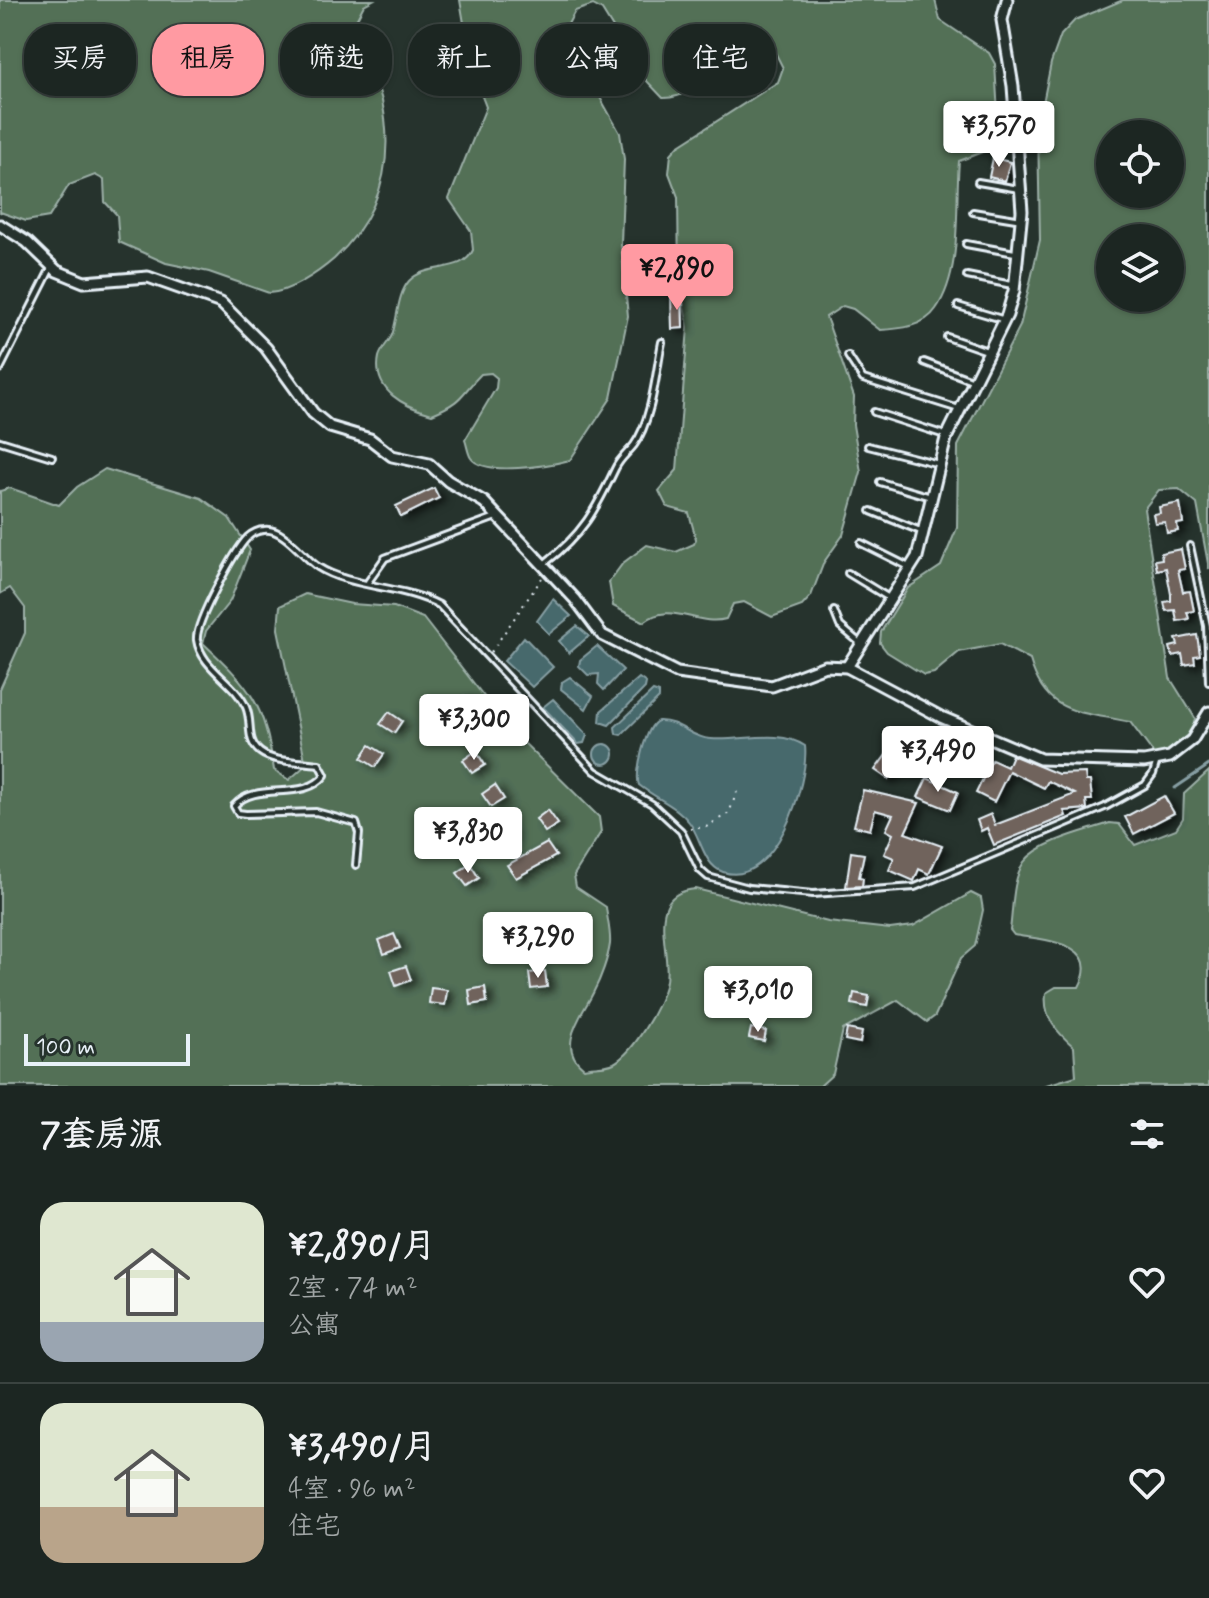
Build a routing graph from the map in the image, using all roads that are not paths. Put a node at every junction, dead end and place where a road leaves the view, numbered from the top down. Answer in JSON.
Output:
{"nodes":[{"id":1,"x":1007,"y":0,"type":"edge"},
{"id":2,"x":978,"y":182,"type":"dead end"},
{"id":3,"x":1022,"y":190,"type":"junction"},
{"id":4,"x":973,"y":212,"type":"dead end"},
{"id":5,"x":1022,"y":220,"type":"junction"},
{"id":6,"x":0,"y":225,"type":"edge"},
{"id":7,"x":966,"y":244,"type":"dead end"},
{"id":8,"x":1019,"y":254,"type":"junction"},
{"id":9,"x":52,"y":266,"type":"junction"},
{"id":10,"x":967,"y":276,"type":"dead end"},
{"id":11,"x":1015,"y":286,"type":"junction"},
{"id":12,"x":958,"y":306,"type":"dead end"},
{"id":13,"x":1005,"y":320,"type":"junction"},
{"id":14,"x":947,"y":337,"type":"dead end"},
{"id":15,"x":662,"y":342,"type":"dead end"},
{"id":16,"x":990,"y":352,"type":"junction"},
{"id":17,"x":848,"y":356,"type":"dead end"},
{"id":18,"x":924,"y":362,"type":"dead end"},
{"id":19,"x":0,"y":369,"type":"edge"},
{"id":20,"x":975,"y":381,"type":"junction"},
{"id":21,"x":961,"y":410,"type":"junction"},
{"id":22,"x":874,"y":412,"type":"dead end"},
{"id":23,"x":947,"y":435,"type":"junction"},
{"id":24,"x":0,"y":441,"type":"edge"},
{"id":25,"x":868,"y":446,"type":"dead end"},
{"id":26,"x":52,"y":457,"type":"dead end"},
{"id":27,"x":939,"y":464,"type":"junction"},
{"id":28,"x":880,"y":482,"type":"dead end"},
{"id":29,"x":932,"y":497,"type":"junction"},
{"id":30,"x":871,"y":511,"type":"dead end"},
{"id":31,"x":496,"y":517,"type":"junction"},
{"id":32,"x":925,"y":533,"type":"junction"},
{"id":33,"x":861,"y":543,"type":"dead end"},
{"id":34,"x":1190,"y":546,"type":"dead end"},
{"id":35,"x":546,"y":567,"type":"junction"},
{"id":36,"x":910,"y":568,"type":"junction"},
{"id":37,"x":848,"y":573,"type":"dead end"},
{"id":38,"x":368,"y":582,"type":"junction"},
{"id":39,"x":889,"y":598,"type":"junction"},
{"id":40,"x":834,"y":611,"type":"dead end"},
{"id":41,"x":860,"y":643,"type":"junction"},
{"id":42,"x":847,"y":667,"type":"junction"},
{"id":43,"x":1209,"y":682,"type":"edge"},
{"id":44,"x":1209,"y":712,"type":"edge"},
{"id":45,"x":1157,"y":760,"type":"junction"},
{"id":46,"x":356,"y":865,"type":"dead end"}],
"edges":[{"from":1,"to":3,"type":"street"},
{"from":2,"to":3,"type":"lane"},
{"from":3,"to":5,"type":"street"},
{"from":4,"to":5,"type":"lane"},
{"from":5,"to":8,"type":"street"},
{"from":6,"to":9,"type":"street"},
{"from":7,"to":8,"type":"lane"},
{"from":8,"to":11,"type":"street"},
{"from":9,"to":19,"type":"lane"},
{"from":9,"to":31,"type":"street"},
{"from":10,"to":11,"type":"lane"},
{"from":11,"to":13,"type":"street"},
{"from":12,"to":13,"type":"lane"},
{"from":13,"to":16,"type":"street"},
{"from":14,"to":16,"type":"lane"},
{"from":15,"to":35,"type":"lane"},
{"from":16,"to":20,"type":"street"},
{"from":17,"to":21,"type":"lane"},
{"from":18,"to":20,"type":"lane"},
{"from":20,"to":21,"type":"street"},
{"from":21,"to":23,"type":"street"},
{"from":22,"to":23,"type":"lane"},
{"from":23,"to":27,"type":"street"},
{"from":24,"to":26,"type":"lane"},
{"from":25,"to":27,"type":"lane"},
{"from":27,"to":29,"type":"street"},
{"from":28,"to":29,"type":"lane"},
{"from":29,"to":32,"type":"street"},
{"from":30,"to":32,"type":"lane"},
{"from":31,"to":35,"type":"street"},
{"from":31,"to":38,"type":"lane"},
{"from":32,"to":36,"type":"street"},
{"from":33,"to":36,"type":"lane"},
{"from":34,"to":43,"type":"lane"},
{"from":35,"to":42,"type":"street"},
{"from":36,"to":39,"type":"street"},
{"from":37,"to":39,"type":"lane"},
{"from":38,"to":45,"type":"lane"},
{"from":38,"to":46,"type":"lane"},
{"from":39,"to":41,"type":"street"},
{"from":40,"to":41,"type":"lane"},
{"from":41,"to":42,"type":"street"},
{"from":42,"to":45,"type":"street"},
{"from":44,"to":45,"type":"street"}]}
